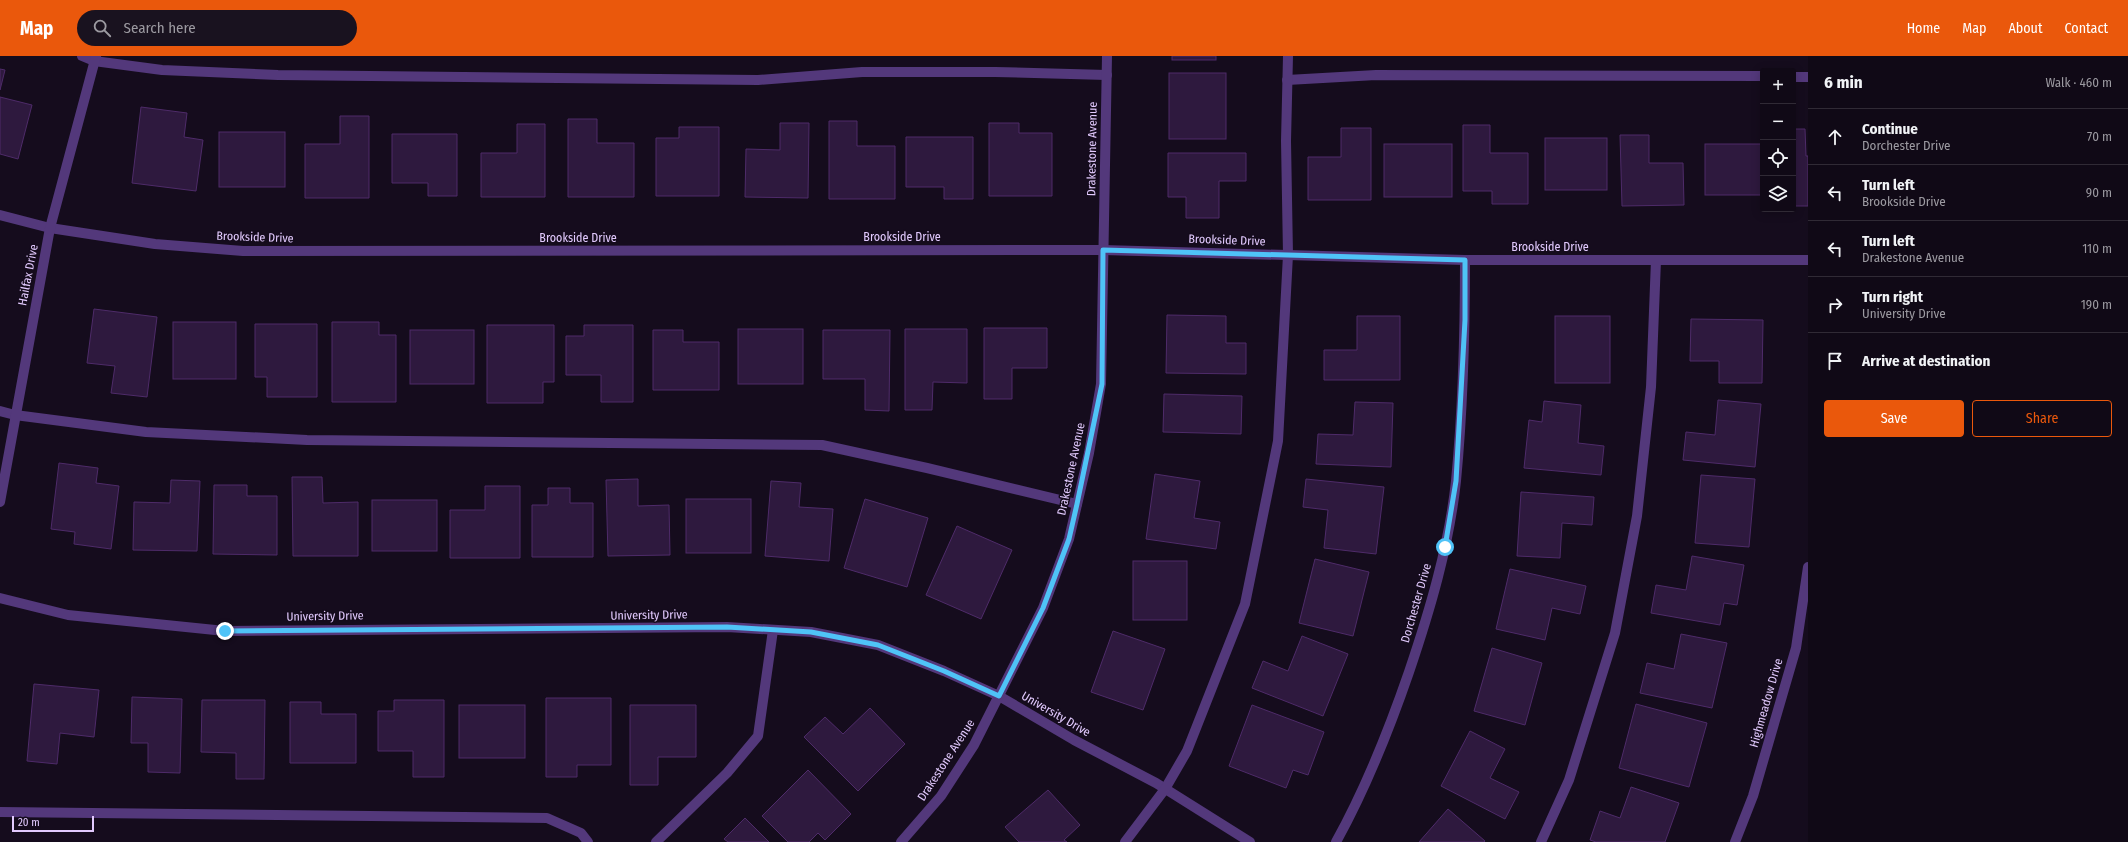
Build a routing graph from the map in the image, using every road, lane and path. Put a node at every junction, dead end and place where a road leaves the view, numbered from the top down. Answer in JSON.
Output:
{"nodes":[{"id":1,"x":82,"y":56,"type":"edge"},
{"id":2,"x":1107,"y":56,"type":"edge"},
{"id":3,"x":1288,"y":56,"type":"edge"},
{"id":4,"x":95,"y":58,"type":"edge"},
{"id":5,"x":1107,"y":75,"type":"junction"},
{"id":6,"x":1760,"y":76,"type":"edge"},
{"id":7,"x":1796,"y":76,"type":"edge"},
{"id":8,"x":1808,"y":77,"type":"edge"},
{"id":9,"x":1287,"y":80,"type":"junction"},
{"id":10,"x":0,"y":215,"type":"edge"},
{"id":11,"x":50,"y":228,"type":"junction"},
{"id":12,"x":1103,"y":250,"type":"junction"},
{"id":13,"x":1288,"y":255,"type":"junction"},
{"id":14,"x":1465,"y":260,"type":"junction"},
{"id":15,"x":1656,"y":260,"type":"junction"},
{"id":16,"x":1808,"y":260,"type":"edge"},
{"id":17,"x":0,"y":411,"type":"edge"},
{"id":18,"x":15,"y":415,"type":"junction"},
{"id":19,"x":0,"y":502,"type":"edge"},
{"id":20,"x":1077,"y":504,"type":"junction"},
{"id":21,"x":1808,"y":567,"type":"edge"},
{"id":22,"x":0,"y":598,"type":"edge"},
{"id":23,"x":774,"y":630,"type":"junction"},
{"id":24,"x":999,"y":696,"type":"junction"},
{"id":25,"x":1165,"y":789,"type":"junction"},
{"id":26,"x":0,"y":812,"type":"edge"},
{"id":27,"x":588,"y":842,"type":"edge"},
{"id":28,"x":656,"y":842,"type":"edge"},
{"id":29,"x":902,"y":842,"type":"edge"},
{"id":30,"x":1125,"y":842,"type":"edge"},
{"id":31,"x":1250,"y":842,"type":"edge"},
{"id":32,"x":1336,"y":842,"type":"edge"},
{"id":33,"x":1541,"y":842,"type":"edge"},
{"id":34,"x":1735,"y":842,"type":"edge"}],
"edges":[{"from":1,"to":4,"type":"street"},
{"from":2,"to":5,"type":"street","name":"Drakestone Avenue"},
{"from":3,"to":9,"type":"street"},
{"from":4,"to":5,"type":"street"},
{"from":4,"to":11,"type":"street","name":"Hailfax Drive"},
{"from":5,"to":12,"type":"street","name":"Drakestone Avenue"},
{"from":6,"to":9,"type":"street"},
{"from":7,"to":8,"type":"street"},
{"from":9,"to":13,"type":"street"},
{"from":10,"to":11,"type":"street","name":"Brookside Drive"},
{"from":11,"to":12,"type":"street","name":"Brookside Drive"},
{"from":11,"to":18,"type":"street","name":"Hailfax Drive"},
{"from":12,"to":13,"type":"street","name":"Brookside Drive"},
{"from":12,"to":20,"type":"street","name":"Drakestone Avenue"},
{"from":13,"to":14,"type":"street","name":"Brookside Drive"},
{"from":13,"to":25,"type":"street"},
{"from":14,"to":15,"type":"street","name":"Brookside Drive"},
{"from":14,"to":32,"type":"street","name":"Dorchester Drive"},
{"from":15,"to":16,"type":"street","name":"Brookside Drive"},
{"from":15,"to":33,"type":"street"},
{"from":17,"to":18,"type":"street"},
{"from":18,"to":19,"type":"street","name":"Hailfax Drive"},
{"from":18,"to":20,"type":"street"},
{"from":20,"to":24,"type":"street","name":"Drakestone Avenue"},
{"from":21,"to":34,"type":"street","name":"Highmeadow Drive"},
{"from":22,"to":23,"type":"street","name":"University Drive"},
{"from":23,"to":24,"type":"street","name":"University Drive"},
{"from":23,"to":28,"type":"street"},
{"from":24,"to":25,"type":"street","name":"University Drive"},
{"from":24,"to":29,"type":"street","name":"Drakestone Avenue"},
{"from":25,"to":30,"type":"street"},
{"from":25,"to":31,"type":"street","name":"University Drive"},
{"from":26,"to":27,"type":"street"}]}
